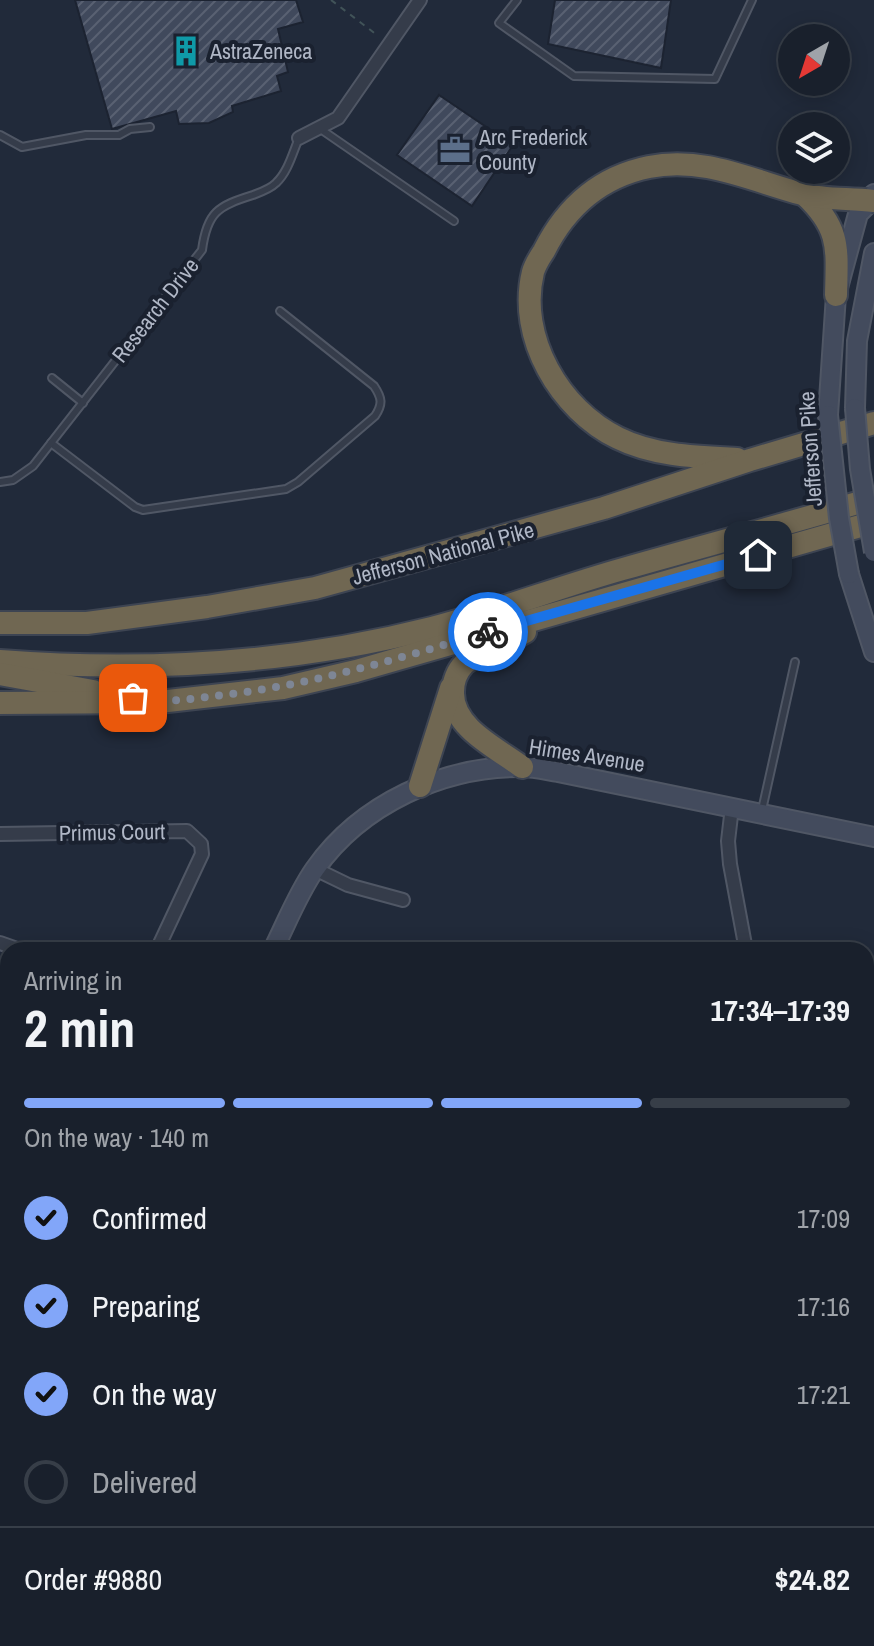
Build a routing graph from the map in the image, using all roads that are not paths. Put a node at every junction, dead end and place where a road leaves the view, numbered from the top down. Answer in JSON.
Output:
{"nodes":[{"id":1,"x":420,"y":0,"type":"edge"},
{"id":2,"x":517,"y":0,"type":"edge"},
{"id":3,"x":752,"y":0,"type":"edge"},
{"id":4,"x":150,"y":127,"type":"dead end"},
{"id":5,"x":319,"y":128,"type":"junction"},
{"id":6,"x":0,"y":135,"type":"edge"},
{"id":7,"x":299,"y":138,"type":"joint"},
{"id":8,"x":805,"y":195,"type":"junction"},
{"id":9,"x":873,"y":200,"type":"edge"},
{"id":10,"x":454,"y":221,"type":"dead end"},
{"id":11,"x":874,"y":253,"type":"edge"},
{"id":12,"x":836,"y":295,"type":"junction"},
{"id":13,"x":280,"y":311,"type":"dead end"},
{"id":14,"x":52,"y":378,"type":"dead end"},
{"id":15,"x":83,"y":403,"type":"junction"},
{"id":16,"x":874,"y":423,"type":"edge"},
{"id":17,"x":51,"y":443,"type":"junction"},
{"id":18,"x":750,"y":460,"type":"junction"},
{"id":19,"x":0,"y":482,"type":"edge"},
{"id":20,"x":874,"y":498,"type":"edge"},
{"id":21,"x":874,"y":522,"type":"edge"},
{"id":22,"x":874,"y":552,"type":"edge"},
{"id":23,"x":583,"y":604,"type":"junction"},
{"id":24,"x":0,"y":609,"type":"edge"},
{"id":25,"x":113,"y":618,"type":"junction"},
{"id":26,"x":0,"y":623,"type":"edge"},
{"id":27,"x":874,"y":652,"type":"edge"},
{"id":28,"x":0,"y":661,"type":"edge"},
{"id":29,"x":795,"y":662,"type":"dead end"},
{"id":30,"x":0,"y":674,"type":"edge"},
{"id":31,"x":453,"y":682,"type":"junction"},
{"id":32,"x":159,"y":702,"type":"junction"},
{"id":33,"x":0,"y":703,"type":"edge"},
{"id":34,"x":522,"y":767,"type":"junction"},
{"id":35,"x":420,"y":786,"type":"junction"},
{"id":36,"x":732,"y":807,"type":"junction"},
{"id":37,"x":762,"y":813,"type":"junction"},
{"id":38,"x":0,"y":834,"type":"edge"},
{"id":39,"x":874,"y":837,"type":"edge"},
{"id":40,"x":315,"y":869,"type":"junction"},
{"id":41,"x":403,"y":900,"type":"dead end"},
{"id":42,"x":163,"y":942,"type":"edge"},
{"id":43,"x":277,"y":942,"type":"edge"},
{"id":44,"x":745,"y":942,"type":"edge"}],
"edges":[{"from":1,"to":5,"type":"street"},
{"from":2,"to":3,"type":"lane"},
{"from":4,"to":6,"type":"lane"},
{"from":5,"to":7,"type":"street"},
{"from":5,"to":10,"type":"lane"},
{"from":7,"to":15,"type":"lane","name":"Research Drive"},
{"from":8,"to":9,"type":"highway"},
{"from":8,"to":12,"type":"highway"},
{"from":8,"to":18,"type":"highway"},
{"from":9,"to":12,"type":"main road","name":"Jefferson Pike"},
{"from":11,"to":22,"type":"main road","bridge":true},
{"from":12,"to":27,"type":"main road","name":"Jefferson Pike","bridge":true},
{"from":13,"to":17,"type":"lane"},
{"from":14,"to":15,"type":"lane"},
{"from":15,"to":17,"type":"lane","name":"Research Drive"},
{"from":16,"to":18,"type":"highway","name":"Jefferson National Pike"},
{"from":17,"to":19,"type":"lane","name":"Research Drive"},
{"from":18,"to":25,"type":"highway","name":"Jefferson National Pike"},
{"from":20,"to":28,"type":"highway"},
{"from":21,"to":23,"type":"highway"},
{"from":23,"to":31,"type":"highway"},
{"from":23,"to":32,"type":"highway"},
{"from":24,"to":25,"type":"highway"},
{"from":25,"to":26,"type":"highway","name":"Jefferson National Pike"},
{"from":29,"to":37,"type":"lane"},
{"from":30,"to":32,"type":"highway"},
{"from":31,"to":34,"type":"highway"},
{"from":31,"to":35,"type":"highway"},
{"from":32,"to":33,"type":"highway"},
{"from":34,"to":35,"type":"main road","name":"Himes Avenue"},
{"from":34,"to":36,"type":"main road","name":"Himes Avenue"},
{"from":35,"to":40,"type":"main road","name":"Himes Avenue"},
{"from":36,"to":37,"type":"main road","name":"Himes Avenue"},
{"from":36,"to":44,"type":"street"},
{"from":37,"to":39,"type":"main road","name":"Himes Avenue"},
{"from":38,"to":42,"type":"street","name":"Primus Court"},
{"from":40,"to":41,"type":"street"},
{"from":40,"to":43,"type":"main road","name":"Himes Avenue"}]}
